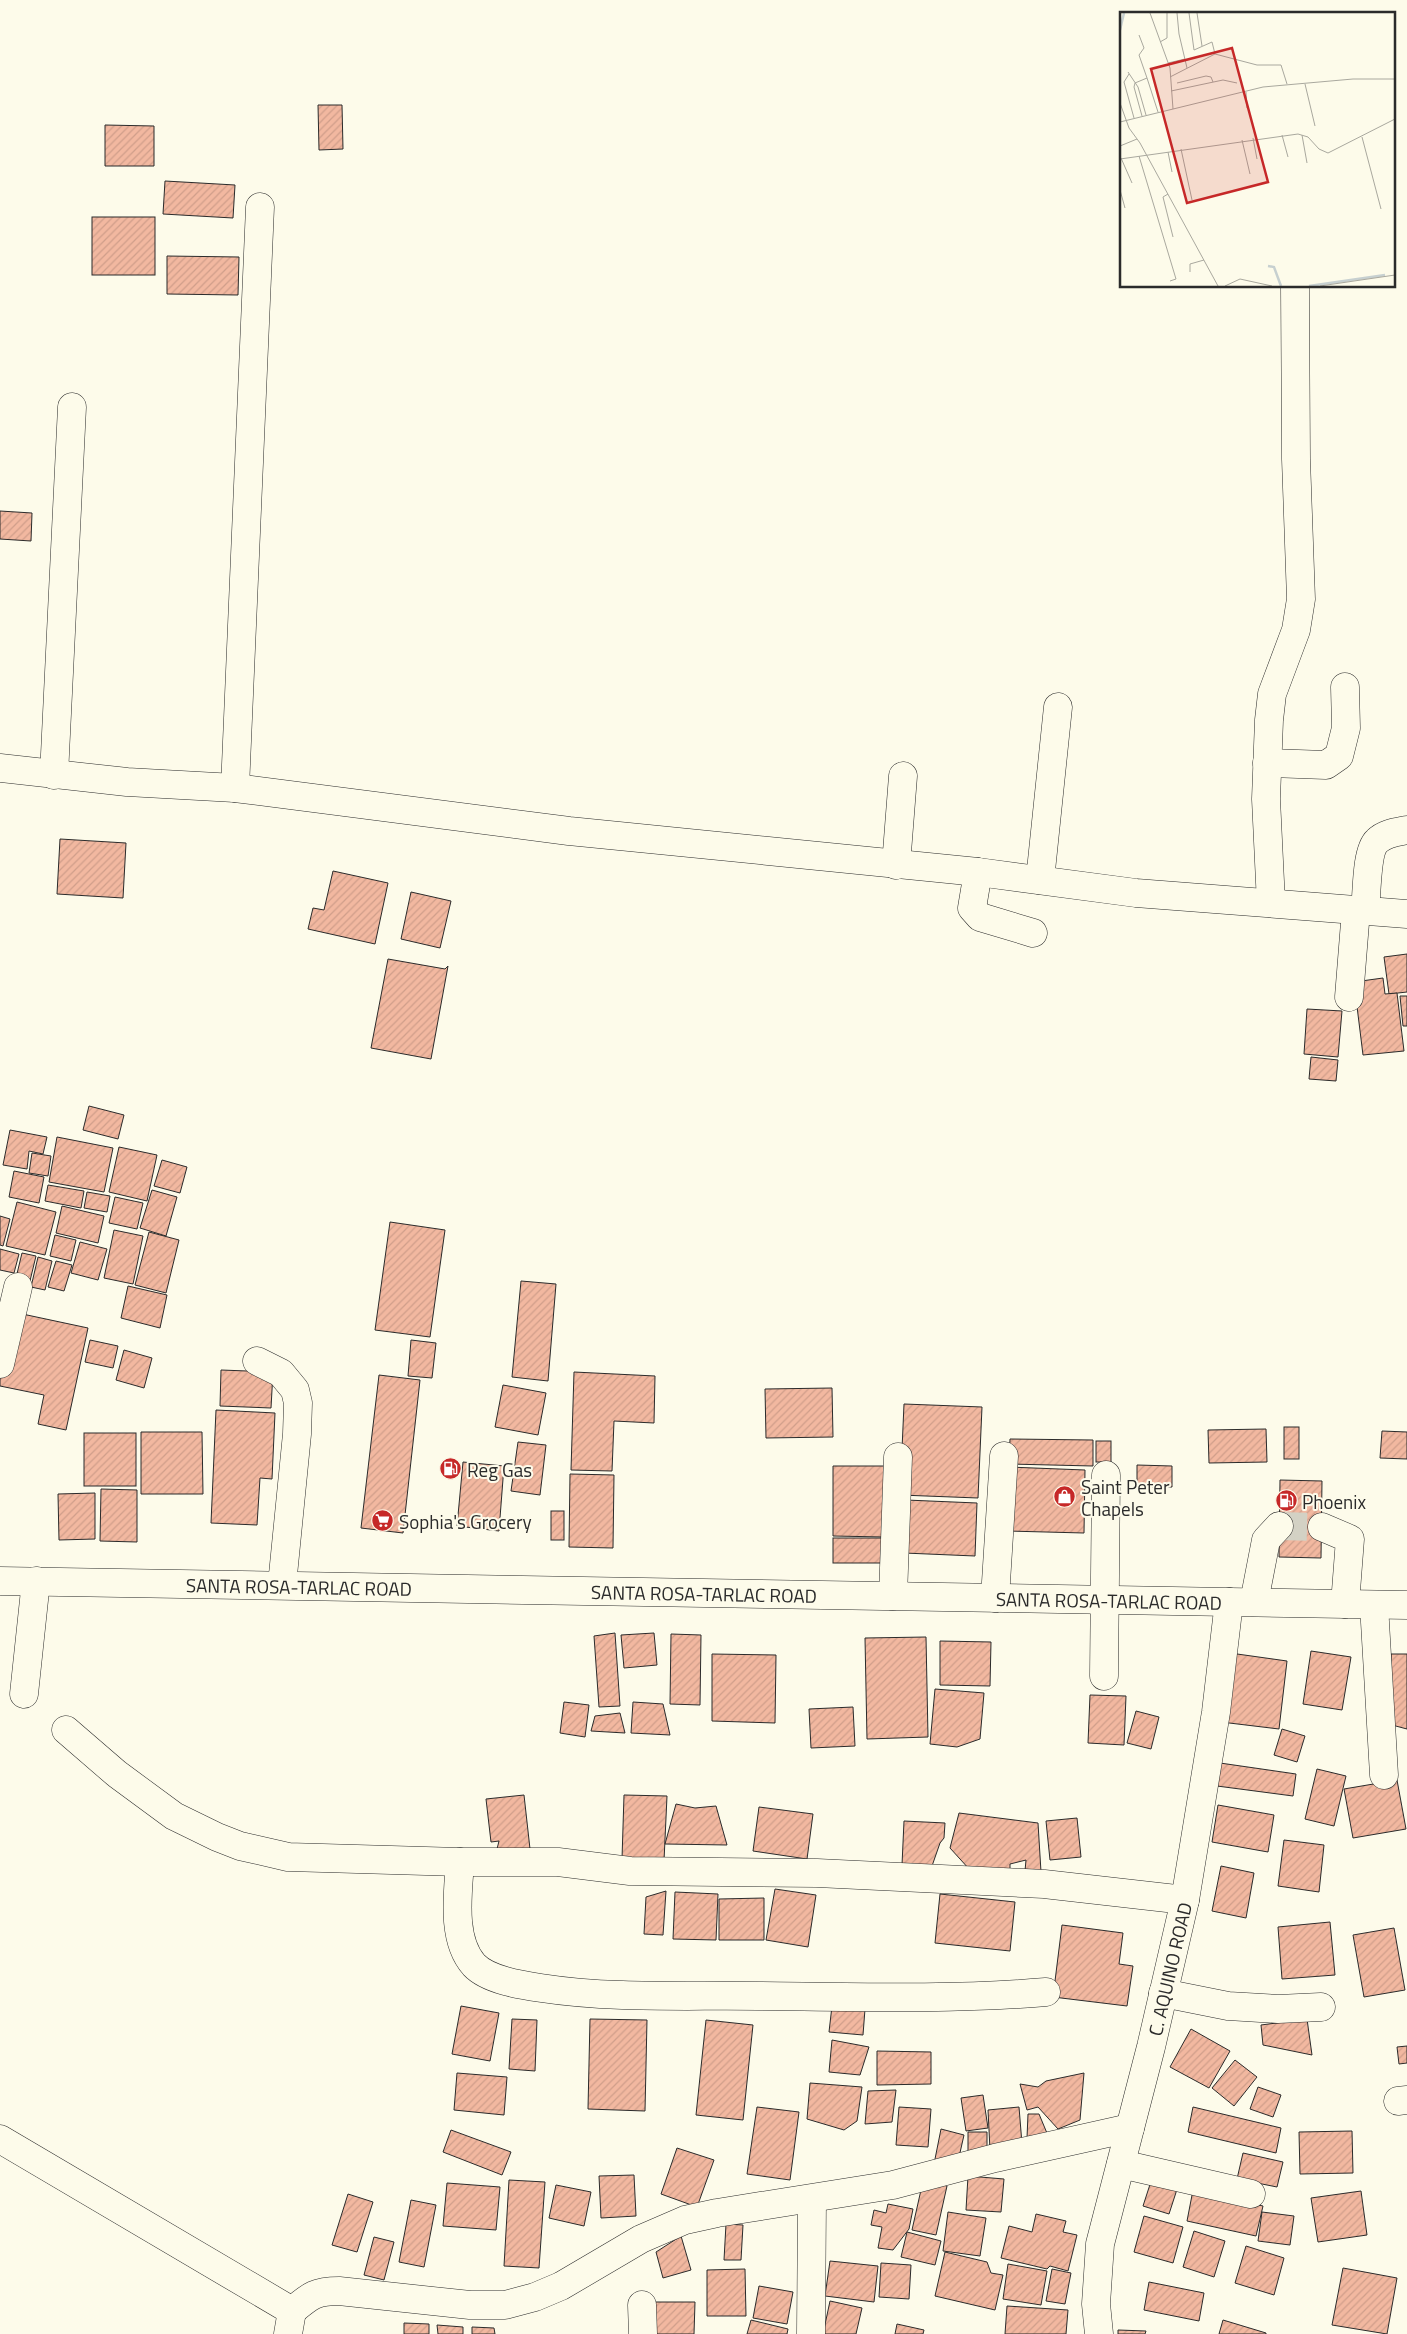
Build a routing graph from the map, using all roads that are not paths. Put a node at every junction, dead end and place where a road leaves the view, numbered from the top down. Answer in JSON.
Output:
{"nodes":[{"id":1,"x":260,"y":207,"type":"dead end"},
{"id":2,"x":1294,"y":288,"type":"edge"},
{"id":3,"x":72,"y":407,"type":"dead end"},
{"id":4,"x":1345,"y":688,"type":"dead end"},
{"id":5,"x":1058,"y":707,"type":"dead end"},
{"id":6,"x":1268,"y":763,"type":"junction"},
{"id":7,"x":0,"y":768,"type":"edge"},
{"id":8,"x":54,"y":775,"type":"junction"},
{"id":9,"x":903,"y":776,"type":"dead end"},
{"id":10,"x":235,"y":788,"type":"junction"},
{"id":11,"x":1407,"y":830,"type":"edge"},
{"id":12,"x":896,"y":865,"type":"junction"},
{"id":13,"x":978,"y":872,"type":"junction"},
{"id":14,"x":1040,"y":880,"type":"junction"},
{"id":15,"x":1271,"y":903,"type":"junction"},
{"id":16,"x":1361,"y":910,"type":"junction"},
{"id":17,"x":1407,"y":914,"type":"edge"},
{"id":18,"x":1032,"y":933,"type":"dead end"},
{"id":19,"x":1349,"y":997,"type":"dead end"},
{"id":20,"x":18,"y":1287,"type":"dead end"},
{"id":21,"x":257,"y":1361,"type":"dead end"},
{"id":22,"x":0,"y":1364,"type":"edge"},
{"id":23,"x":1004,"y":1456,"type":"dead end"},
{"id":24,"x":898,"y":1458,"type":"dead end"},
{"id":25,"x":1106,"y":1475,"type":"dead end"},
{"id":26,"x":1279,"y":1526,"type":"dead end"},
{"id":27,"x":1322,"y":1527,"type":"tunnel mouth"},
{"id":28,"x":0,"y":1581,"type":"edge"},
{"id":29,"x":36,"y":1581,"type":"junction"},
{"id":30,"x":282,"y":1586,"type":"junction"},
{"id":31,"x":893,"y":1596,"type":"junction"},
{"id":32,"x":995,"y":1598,"type":"junction"},
{"id":33,"x":1106,"y":1600,"type":"junction"},
{"id":34,"x":1242,"y":1602,"type":"junction"},
{"id":35,"x":1346,"y":1604,"type":"junction"},
{"id":36,"x":1374,"y":1605,"type":"junction"},
{"id":37,"x":1407,"y":1605,"type":"edge"},
{"id":38,"x":1104,"y":1676,"type":"dead end"},
{"id":39,"x":24,"y":1694,"type":"dead end"},
{"id":40,"x":66,"y":1730,"type":"dead end"},
{"id":41,"x":1384,"y":1775,"type":"dead end"},
{"id":42,"x":460,"y":1862,"type":"junction"},
{"id":43,"x":1185,"y":1900,"type":"junction"},
{"id":44,"x":1046,"y":1992,"type":"dead end"},
{"id":45,"x":1163,"y":1993,"type":"junction"},
{"id":46,"x":1321,"y":2007,"type":"dead end"},
{"id":47,"x":1130,"y":2128,"type":"junction"},
{"id":48,"x":0,"y":2140,"type":"edge"},
{"id":49,"x":1121,"y":2164,"type":"junction"},
{"id":50,"x":1251,"y":2194,"type":"dead end"},
{"id":51,"x":812,"y":2199,"type":"junction"},
{"id":52,"x":642,"y":2305,"type":"dead end"},
{"id":53,"x":290,"y":2322,"type":"edge"},
{"id":54,"x":643,"y":2334,"type":"edge"},
{"id":55,"x":811,"y":2334,"type":"edge"},
{"id":56,"x":1099,"y":2334,"type":"edge"}],
"edges":[{"from":1,"to":10,"type":"main road"},
{"from":2,"to":6,"type":"main road"},
{"from":3,"to":8,"type":"main road"},
{"from":4,"to":6,"type":"main road"},
{"from":5,"to":14,"type":"main road"},
{"from":6,"to":15,"type":"main road"},
{"from":7,"to":8,"type":"main road"},
{"from":8,"to":10,"type":"main road"},
{"from":9,"to":12,"type":"main road"},
{"from":10,"to":12,"type":"main road"},
{"from":11,"to":16,"type":"main road"},
{"from":12,"to":13,"type":"main road"},
{"from":13,"to":14,"type":"main road"},
{"from":13,"to":18,"type":"main road"},
{"from":14,"to":15,"type":"main road"},
{"from":15,"to":16,"type":"main road"},
{"from":16,"to":17,"type":"main road"},
{"from":16,"to":19,"type":"main road"},
{"from":20,"to":22,"type":"main road"},
{"from":21,"to":30,"type":"main road"},
{"from":23,"to":32,"type":"main road"},
{"from":24,"to":31,"type":"main road"},
{"from":25,"to":33,"type":"main road"},
{"from":26,"to":34,"type":"main road","name":"C. AQUINO ROAD"},
{"from":27,"to":35,"type":"main road"},
{"from":28,"to":29,"type":"main road","name":"SANTA ROSA-TARLAC ROAD"},
{"from":29,"to":30,"type":"main road","name":"SANTA ROSA-TARLAC ROAD"},
{"from":29,"to":39,"type":"main road"},
{"from":30,"to":31,"type":"main road","name":"SANTA ROSA-TARLAC ROAD"},
{"from":31,"to":32,"type":"main road","name":"SANTA ROSA-TARLAC ROAD"},
{"from":32,"to":33,"type":"main road","name":"SANTA ROSA-TARLAC ROAD"},
{"from":33,"to":34,"type":"main road","name":"SANTA ROSA-TARLAC ROAD"},
{"from":33,"to":38,"type":"main road"},
{"from":34,"to":35,"type":"main road","name":"SANTA ROSA-TARLAC ROAD"},
{"from":34,"to":43,"type":"main road","name":"C. AQUINO ROAD"},
{"from":35,"to":36,"type":"main road","name":"SANTA ROSA-TARLAC ROAD"},
{"from":36,"to":37,"type":"main road","name":"SANTA ROSA-TARLAC ROAD"},
{"from":36,"to":41,"type":"main road"},
{"from":40,"to":42,"type":"main road"},
{"from":42,"to":43,"type":"main road"},
{"from":42,"to":44,"type":"main road"},
{"from":43,"to":45,"type":"main road","name":"C. AQUINO ROAD"},
{"from":45,"to":46,"type":"main road"},
{"from":45,"to":47,"type":"main road","name":"C. AQUINO ROAD"},
{"from":47,"to":49,"type":"main road","name":"C. AQUINO ROAD"},
{"from":47,"to":51,"type":"main road"},
{"from":48,"to":53,"type":"main road"},
{"from":49,"to":50,"type":"main road"},
{"from":49,"to":56,"type":"main road","name":"C. AQUINO ROAD"},
{"from":51,"to":53,"type":"main road"},
{"from":51,"to":55,"type":"main road"},
{"from":52,"to":54,"type":"main road"}]}
